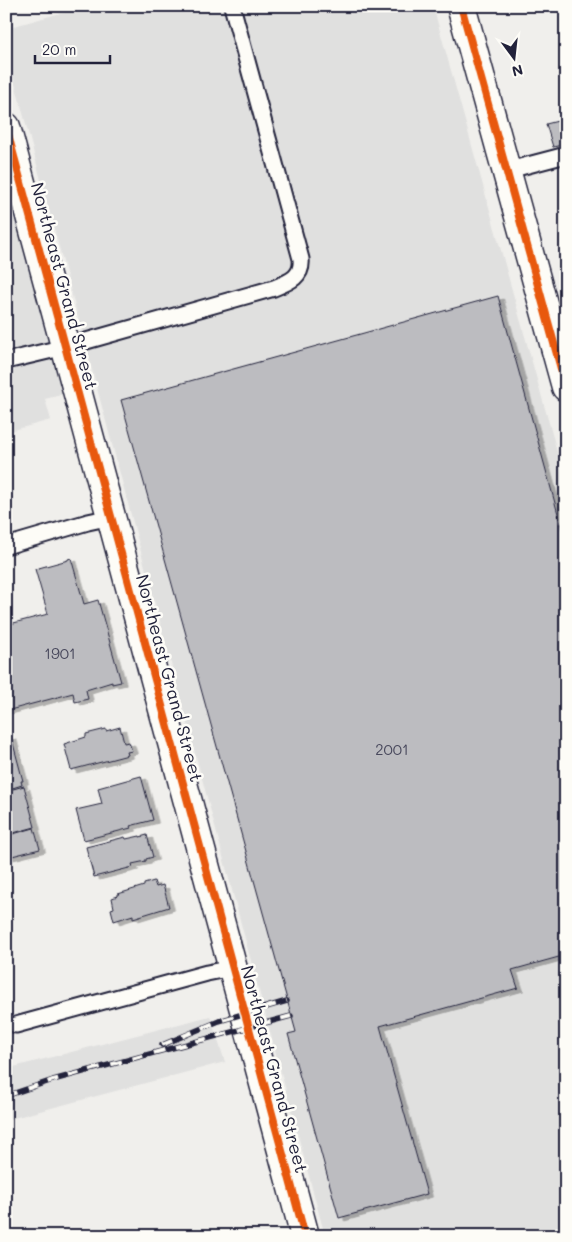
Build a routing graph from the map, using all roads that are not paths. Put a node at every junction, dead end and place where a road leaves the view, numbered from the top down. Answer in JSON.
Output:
{"nodes":[{"id":1,"x":232,"y":6,"type":"edge"},
{"id":2,"x":461,"y":6,"type":"edge"},
{"id":3,"x":6,"y":127,"type":"edge"},
{"id":4,"x":566,"y":155,"type":"edge"},
{"id":5,"x":505,"y":171,"type":"junction"},
{"id":6,"x":66,"y":347,"type":"junction"},
{"id":7,"x":6,"y":361,"type":"edge"},
{"id":8,"x":566,"y":387,"type":"edge"},
{"id":9,"x":111,"y":517,"type":"junction"},
{"id":10,"x":6,"y":546,"type":"edge"},
{"id":11,"x":232,"y":968,"type":"junction"},
{"id":12,"x":16,"y":1025,"type":"dead end"},
{"id":13,"x":305,"y":1236,"type":"edge"}],
"edges":[{"from":1,"to":6,"type":"lane"},
{"from":2,"to":5,"type":"street"},
{"from":3,"to":6,"type":"street","name":"Northeast Grand Street"},
{"from":4,"to":5,"type":"lane"},
{"from":5,"to":8,"type":"street"},
{"from":6,"to":7,"type":"lane"},
{"from":6,"to":9,"type":"street","name":"Northeast Grand Street"},
{"from":9,"to":10,"type":"lane"},
{"from":9,"to":11,"type":"street","name":"Northeast Grand Street"},
{"from":11,"to":12,"type":"lane"},
{"from":11,"to":13,"type":"street","name":"Northeast Grand Street"}]}
